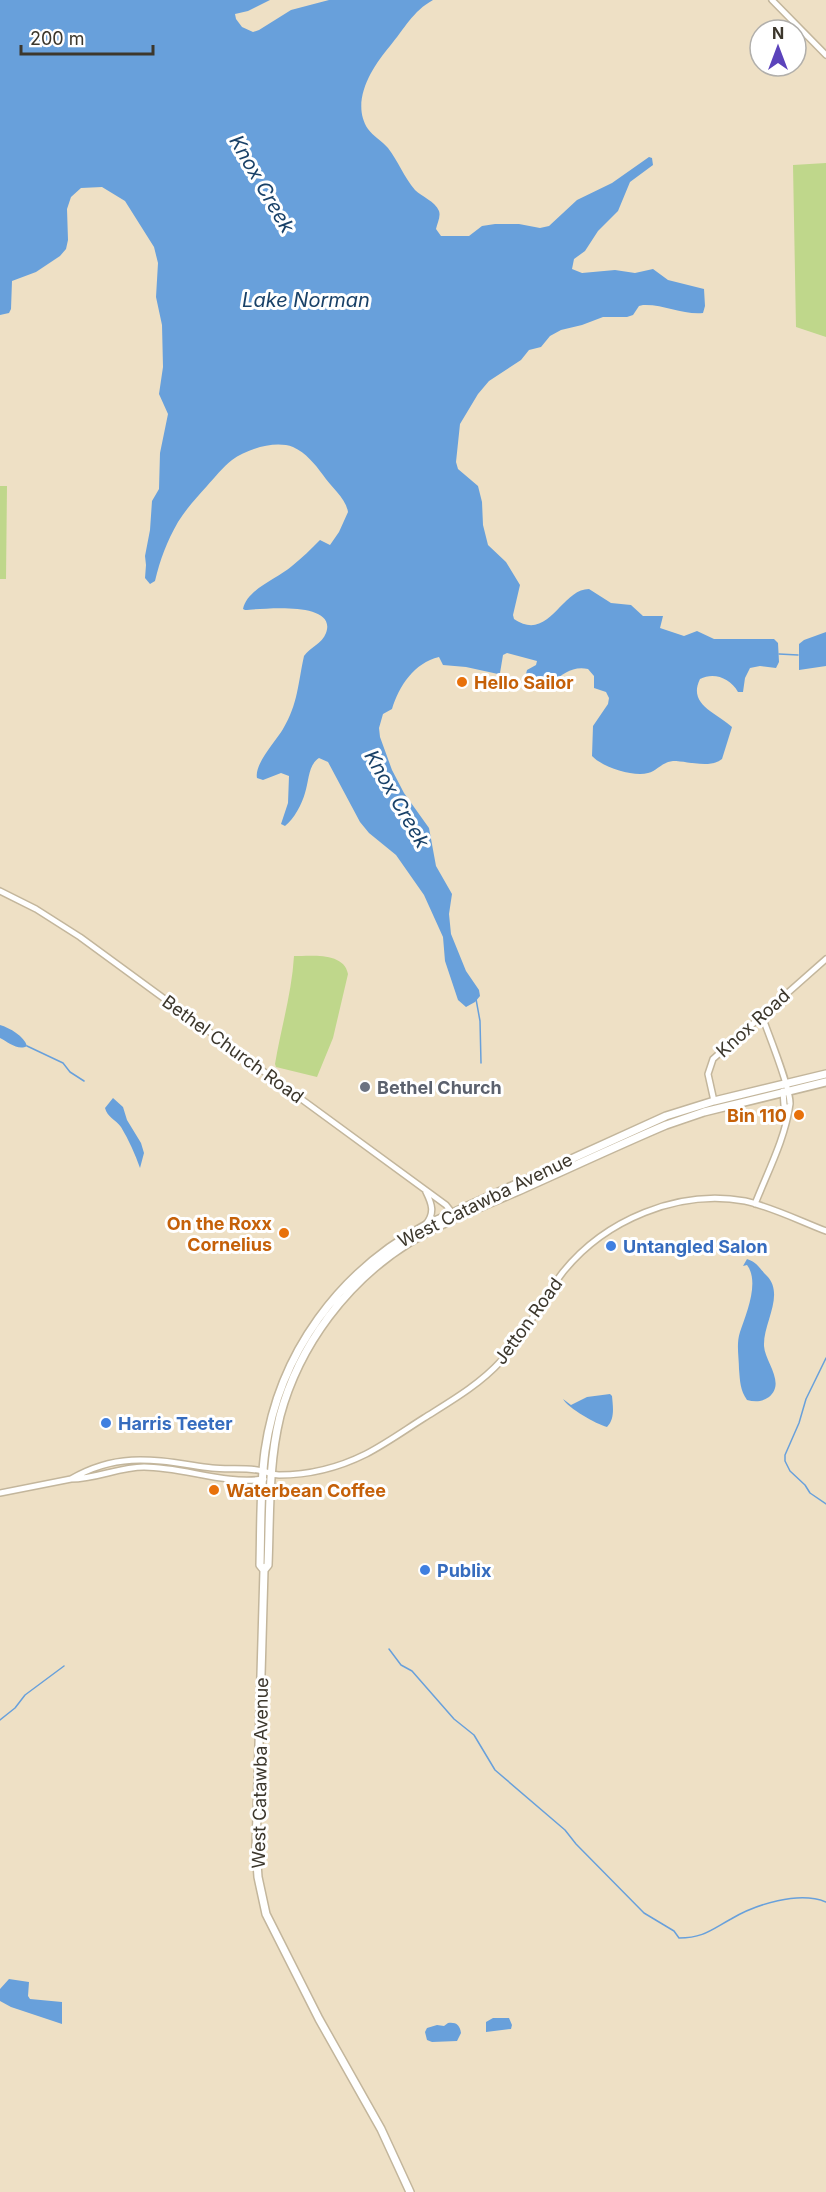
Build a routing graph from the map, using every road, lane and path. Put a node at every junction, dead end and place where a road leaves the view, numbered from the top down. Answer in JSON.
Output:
{"nodes":[{"id":1,"x":772,"y":0,"type":"edge"},
{"id":2,"x":826,"y":55,"type":"edge"},
{"id":3,"x":0,"y":891,"type":"edge"},
{"id":4,"x":826,"y":959,"type":"edge"},
{"id":5,"x":762,"y":1016,"type":"junction"},
{"id":6,"x":826,"y":1074,"type":"edge"},
{"id":7,"x":826,"y":1082,"type":"edge"},
{"id":8,"x":785,"y":1089,"type":"junction"},
{"id":9,"x":714,"y":1101,"type":"junction"},
{"id":10,"x":684,"y":1110,"type":"junction"},
{"id":11,"x":643,"y":1134,"type":"junction"},
{"id":12,"x":599,"y":1146,"type":"junction"},
{"id":13,"x":559,"y":1172,"type":"junction"},
{"id":14,"x":425,"y":1191,"type":"junction"},
{"id":15,"x":755,"y":1204,"type":"junction"},
{"id":16,"x":454,"y":1216,"type":"junction"},
{"id":17,"x":426,"y":1225,"type":"junction"},
{"id":18,"x":826,"y":1231,"type":"edge"},
{"id":19,"x":353,"y":1277,"type":"junction"},
{"id":20,"x":325,"y":1322,"type":"junction"},
{"id":21,"x":263,"y":1471,"type":"junction"},
{"id":22,"x":271,"y":1475,"type":"junction"},
{"id":23,"x":71,"y":1479,"type":"junction"},
{"id":24,"x":262,"y":1479,"type":"junction"},
{"id":25,"x":0,"y":1493,"type":"edge"},
{"id":26,"x":264,"y":1570,"type":"junction"},
{"id":27,"x":410,"y":2192,"type":"edge"}],
"edges":[{"from":1,"to":2,"type":"street"},
{"from":3,"to":14,"type":"street","name":"Bethel Church Road"},
{"from":4,"to":5,"type":"street","name":"Knox Road"},
{"from":5,"to":8,"type":"street"},
{"from":5,"to":9,"type":"street","name":"Knox Road"},
{"from":6,"to":8,"type":"main road","name":"West Catawba Avenue"},
{"from":7,"to":8,"type":"main road","name":"West Catawba Avenue"},
{"from":8,"to":9,"type":"main road","name":"West Catawba Avenue"},
{"from":8,"to":11,"type":"main road","name":"West Catawba Avenue"},
{"from":8,"to":15,"type":"street"},
{"from":9,"to":10,"type":"main road","name":"West Catawba Avenue"},
{"from":10,"to":11,"type":"main road"},
{"from":10,"to":12,"type":"main road","name":"West Catawba Avenue"},
{"from":11,"to":13,"type":"main road","name":"West Catawba Avenue"},
{"from":12,"to":13,"type":"main road"},
{"from":12,"to":16,"type":"main road","name":"West Catawba Avenue"},
{"from":13,"to":16,"type":"main road","name":"West Catawba Avenue"},
{"from":14,"to":16,"type":"street","name":"Bethel Church Road"},
{"from":14,"to":17,"type":"street"},
{"from":15,"to":18,"type":"street","name":"Jetton Road"},
{"from":15,"to":22,"type":"street","name":"Jetton Road"},
{"from":16,"to":17,"type":"main road","name":"West Catawba Avenue"},
{"from":16,"to":20,"type":"main road","name":"West Catawba Avenue"},
{"from":17,"to":19,"type":"main road","name":"West Catawba Avenue"},
{"from":19,"to":20,"type":"main road"},
{"from":19,"to":21,"type":"main road","name":"West Catawba Avenue"},
{"from":20,"to":22,"type":"main road","name":"West Catawba Avenue"},
{"from":21,"to":22,"type":"street","name":"Jetton Road"},
{"from":21,"to":23,"type":"street","name":"Jetton Road"},
{"from":21,"to":24,"type":"main road","name":"West Catawba Avenue"},
{"from":22,"to":24,"type":"street","name":"Jetton Road"},
{"from":22,"to":26,"type":"main road","name":"West Catawba Avenue"},
{"from":23,"to":24,"type":"street","name":"Jetton Road"},
{"from":23,"to":25,"type":"street","name":"Jetton Road"},
{"from":24,"to":26,"type":"main road","name":"West Catawba Avenue"},
{"from":26,"to":27,"type":"main road","name":"West Catawba Avenue"}]}
